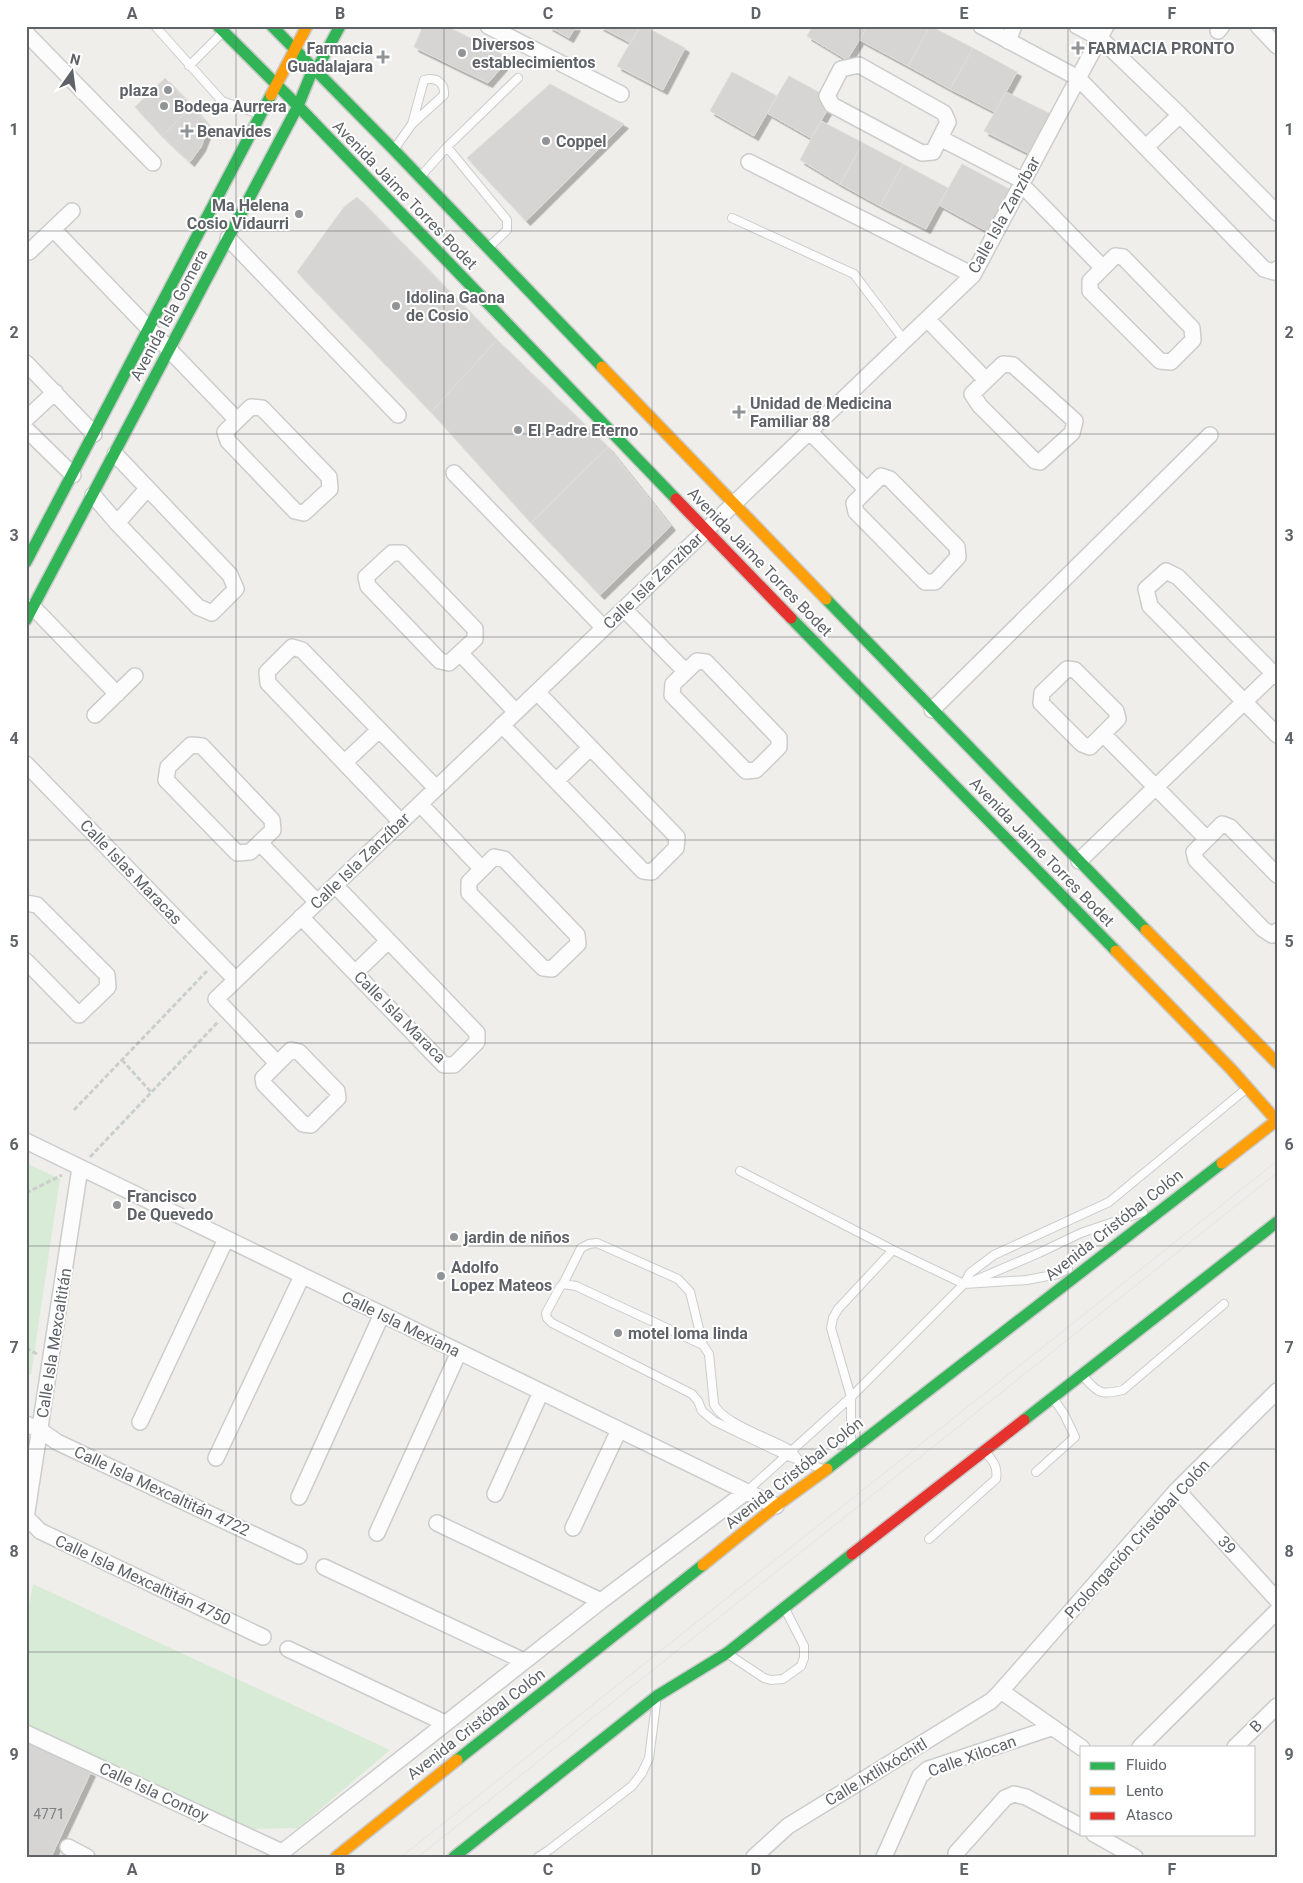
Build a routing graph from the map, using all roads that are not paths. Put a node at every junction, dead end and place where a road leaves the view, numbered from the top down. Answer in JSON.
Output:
{"nodes":[{"id":1,"x":155,"y":26,"type":"edge"},
{"id":2,"x":272,"y":26,"type":"edge"},
{"id":3,"x":307,"y":26,"type":"edge"},
{"id":4,"x":340,"y":26,"type":"edge"},
{"id":5,"x":488,"y":26,"type":"edge"},
{"id":6,"x":981,"y":26,"type":"edge"},
{"id":7,"x":1014,"y":26,"type":"edge"},
{"id":8,"x":1077,"y":26,"type":"edge"},
{"id":9,"x":1258,"y":26,"type":"edge"},
{"id":10,"x":221,"y":29,"type":"edge"},
{"id":11,"x":1103,"y":32,"type":"edge"},
{"id":12,"x":26,"y":33,"type":"edge"},
{"id":13,"x":1008,"y":41,"type":"junction"},
{"id":14,"x":1277,"y":46,"type":"edge"},
{"id":15,"x":295,"y":49,"type":"junction"},
{"id":16,"x":189,"y":66,"type":"junction"},
{"id":17,"x":313,"y":69,"type":"junction"},
{"id":18,"x":518,"y":78,"type":"dead end"},
{"id":19,"x":1078,"y":78,"type":"junction"},
{"id":20,"x":277,"y":84,"type":"junction"},
{"id":21,"x":621,"y":94,"type":"dead end"},
{"id":22,"x":298,"y":106,"type":"junction"},
{"id":23,"x":261,"y":115,"type":"junction"},
{"id":24,"x":1180,"y":115,"type":"junction"},
{"id":25,"x":412,"y":124,"type":"junction"},
{"id":26,"x":940,"y":138,"type":"junction"},
{"id":27,"x":448,"y":147,"type":"junction"},
{"id":28,"x":1146,"y":147,"type":"junction"},
{"id":29,"x":394,"y":150,"type":"junction"},
{"id":30,"x":749,"y":162,"type":"dead end"},
{"id":31,"x":153,"y":164,"type":"dead end"},
{"id":32,"x":418,"y":178,"type":"junction"},
{"id":33,"x":1022,"y":183,"type":"junction"},
{"id":34,"x":72,"y":211,"type":"dead end"},
{"id":35,"x":1277,"y":213,"type":"edge"},
{"id":36,"x":732,"y":218,"type":"dead end"},
{"id":37,"x":53,"y":229,"type":"junction"},
{"id":38,"x":228,"y":238,"type":"junction"},
{"id":39,"x":487,"y":249,"type":"junction"},
{"id":40,"x":29,"y":252,"type":"dead end"},
{"id":41,"x":1103,"y":268,"type":"junction"},
{"id":42,"x":1277,"y":269,"type":"edge"},
{"id":43,"x":973,"y":275,"type":"junction"},
{"id":44,"x":926,"y":319,"type":"junction"},
{"id":45,"x":149,"y":328,"type":"junction"},
{"id":46,"x":904,"y":340,"type":"junction"},
{"id":47,"x":169,"y":349,"type":"junction"},
{"id":48,"x":26,"y":363,"type":"edge"},
{"id":49,"x":986,"y":380,"type":"junction"},
{"id":50,"x":54,"y":392,"type":"junction"},
{"id":51,"x":398,"y":415,"type":"dead end"},
{"id":52,"x":26,"y":419,"type":"edge"},
{"id":53,"x":237,"y":420,"type":"junction"},
{"id":54,"x":26,"y":429,"type":"edge"},
{"id":55,"x":809,"y":431,"type":"junction"},
{"id":56,"x":94,"y":434,"type":"junction"},
{"id":57,"x":1210,"y":435,"type":"dead end"},
{"id":58,"x":115,"y":454,"type":"junction"},
{"id":59,"x":454,"y":473,"type":"dead end"},
{"id":60,"x":73,"y":474,"type":"junction"},
{"id":61,"x":147,"y":489,"type":"junction"},
{"id":62,"x":867,"y":490,"type":"junction"},
{"id":63,"x":93,"y":494,"type":"junction"},
{"id":64,"x":733,"y":504,"type":"junction"},
{"id":65,"x":117,"y":524,"type":"junction"},
{"id":66,"x":706,"y":530,"type":"junction"},
{"id":67,"x":26,"y":562,"type":"edge"},
{"id":68,"x":624,"y":609,"type":"junction"},
{"id":69,"x":30,"y":613,"type":"edge"},
{"id":70,"x":604,"y":628,"type":"junction"},
{"id":71,"x":460,"y":653,"type":"junction"},
{"id":72,"x":686,"y":672,"type":"junction"},
{"id":73,"x":135,"y":676,"type":"dead end"},
{"id":74,"x":1275,"y":676,"type":"edge"},
{"id":75,"x":537,"y":692,"type":"junction"},
{"id":76,"x":117,"y":694,"type":"junction"},
{"id":77,"x":1244,"y":702,"type":"junction"},
{"id":78,"x":932,"y":710,"type":"junction"},
{"id":79,"x":516,"y":712,"type":"junction"},
{"id":80,"x":95,"y":715,"type":"dead end"},
{"id":81,"x":502,"y":725,"type":"junction"},
{"id":82,"x":379,"y":730,"type":"junction"},
{"id":83,"x":1103,"y":734,"type":"junction"},
{"id":84,"x":1277,"y":735,"type":"edge"},
{"id":85,"x":590,"y":748,"type":"junction"},
{"id":86,"x":345,"y":762,"type":"junction"},
{"id":87,"x":26,"y":764,"type":"edge"},
{"id":88,"x":556,"y":780,"type":"junction"},
{"id":89,"x":1156,"y":787,"type":"junction"},
{"id":90,"x":436,"y":788,"type":"junction"},
{"id":91,"x":420,"y":804,"type":"junction"},
{"id":92,"x":402,"y":822,"type":"junction"},
{"id":93,"x":1207,"y":839,"type":"junction"},
{"id":94,"x":260,"y":843,"type":"junction"},
{"id":95,"x":1078,"y":861,"type":"junction"},
{"id":96,"x":482,"y":869,"type":"junction"},
{"id":97,"x":1277,"y":875,"type":"edge"},
{"id":98,"x":335,"y":885,"type":"junction"},
{"id":99,"x":317,"y":902,"type":"junction"},
{"id":100,"x":26,"y":903,"type":"edge"},
{"id":101,"x":301,"y":918,"type":"junction"},
{"id":102,"x":1277,"y":931,"type":"edge"},
{"id":103,"x":388,"y":941,"type":"junction"},
{"id":104,"x":26,"y":962,"type":"edge"},
{"id":105,"x":355,"y":973,"type":"junction"},
{"id":106,"x":236,"y":980,"type":"junction"},
{"id":107,"x":278,"y":1063,"type":"junction"},
{"id":108,"x":1277,"y":1063,"type":"edge"},
{"id":109,"x":1247,"y":1088,"type":"junction"},
{"id":110,"x":1277,"y":1121,"type":"edge"},
{"id":111,"x":26,"y":1141,"type":"edge"},
{"id":112,"x":80,"y":1168,"type":"junction"},
{"id":113,"x":740,"y":1171,"type":"dead end"},
{"id":114,"x":1167,"y":1204,"type":"junction"},
{"id":115,"x":1277,"y":1222,"type":"edge"},
{"id":116,"x":226,"y":1239,"type":"junction"},
{"id":117,"x":893,"y":1250,"type":"junction"},
{"id":118,"x":1102,"y":1255,"type":"junction"},
{"id":119,"x":302,"y":1276,"type":"junction"},
{"id":120,"x":564,"y":1284,"type":"junction"},
{"id":121,"x":964,"y":1284,"type":"junction"},
{"id":122,"x":1224,"y":1304,"type":"dead end"},
{"id":123,"x":382,"y":1314,"type":"junction"},
{"id":124,"x":703,"y":1345,"type":"junction"},
{"id":125,"x":459,"y":1352,"type":"junction"},
{"id":126,"x":1081,"y":1374,"type":"junction"},
{"id":127,"x":1277,"y":1391,"type":"edge"},
{"id":128,"x":541,"y":1392,"type":"junction"},
{"id":129,"x":851,"y":1397,"type":"junction"},
{"id":130,"x":1052,"y":1397,"type":"junction"},
{"id":131,"x":140,"y":1422,"type":"dead end"},
{"id":132,"x":33,"y":1427,"type":"edge"},
{"id":133,"x":619,"y":1430,"type":"junction"},
{"id":134,"x":984,"y":1450,"type":"junction"},
{"id":135,"x":851,"y":1451,"type":"junction"},
{"id":136,"x":788,"y":1453,"type":"junction"},
{"id":137,"x":216,"y":1458,"type":"dead end"},
{"id":138,"x":825,"y":1470,"type":"junction"},
{"id":139,"x":1036,"y":1472,"type":"dead end"},
{"id":140,"x":1176,"y":1490,"type":"junction"},
{"id":141,"x":746,"y":1492,"type":"junction"},
{"id":142,"x":495,"y":1494,"type":"dead end"},
{"id":143,"x":299,"y":1497,"type":"dead end"},
{"id":144,"x":776,"y":1506,"type":"junction"},
{"id":145,"x":26,"y":1517,"type":"edge"},
{"id":146,"x":436,"y":1523,"type":"dead end"},
{"id":147,"x":574,"y":1528,"type":"dead end"},
{"id":148,"x":377,"y":1533,"type":"dead end"},
{"id":149,"x":929,"y":1539,"type":"dead end"},
{"id":150,"x":299,"y":1556,"type":"dead end"},
{"id":151,"x":324,"y":1568,"type":"dead end"},
{"id":152,"x":1277,"y":1600,"type":"edge"},
{"id":153,"x":601,"y":1601,"type":"junction"},
{"id":154,"x":784,"y":1607,"type":"junction"},
{"id":155,"x":1277,"y":1611,"type":"edge"},
{"id":156,"x":263,"y":1637,"type":"dead end"},
{"id":157,"x":288,"y":1649,"type":"dead end"},
{"id":158,"x":727,"y":1653,"type":"junction"},
{"id":159,"x":524,"y":1661,"type":"junction"},
{"id":160,"x":1002,"y":1691,"type":"junction"},
{"id":161,"x":657,"y":1696,"type":"junction"},
{"id":162,"x":1277,"y":1706,"type":"edge"},
{"id":163,"x":445,"y":1723,"type":"junction"},
{"id":164,"x":1051,"y":1728,"type":"junction"},
{"id":165,"x":26,"y":1733,"type":"edge"},
{"id":166,"x":1141,"y":1746,"type":"edge"},
{"id":167,"x":1236,"y":1746,"type":"edge"},
{"id":168,"x":1080,"y":1747,"type":"edge"},
{"id":169,"x":1080,"y":1827,"type":"edge"},
{"id":170,"x":1098,"y":1836,"type":"edge"},
{"id":171,"x":68,"y":1848,"type":"dead end"},
{"id":172,"x":279,"y":1854,"type":"edge"},
{"id":173,"x":87,"y":1857,"type":"edge"},
{"id":174,"x":336,"y":1857,"type":"edge"},
{"id":175,"x":454,"y":1857,"type":"edge"},
{"id":176,"x":538,"y":1857,"type":"edge"},
{"id":177,"x":754,"y":1857,"type":"edge"},
{"id":178,"x":884,"y":1857,"type":"edge"},
{"id":179,"x":956,"y":1857,"type":"edge"},
{"id":180,"x":1135,"y":1857,"type":"edge"}],
"edges":[{"from":1,"to":16,"type":"lane"},
{"from":2,"to":15,"type":"street","name":"Avenida Jaime Torres Bodet"},
{"from":3,"to":15,"type":"street","name":"Avenida Isla Gomera"},
{"from":4,"to":17,"type":"street","name":"Avenida Isla Gomera"},
{"from":5,"to":21,"type":"street"},
{"from":6,"to":13,"type":"street"},
{"from":7,"to":13,"type":"street"},
{"from":8,"to":11,"type":"street"},
{"from":9,"to":14,"type":"street"},
{"from":10,"to":16,"type":"lane"},
{"from":10,"to":20,"type":"street","name":"Avenida Jaime Torres Bodet"},
{"from":11,"to":19,"type":"street","name":"Calle Isla Zanzíbar"},
{"from":11,"to":24,"type":"street"},
{"from":12,"to":31,"type":"street"},
{"from":13,"to":19,"type":"street"},
{"from":15,"to":17,"type":"street","name":"Avenida Jaime Torres Bodet"},
{"from":15,"to":20,"type":"street","name":"Avenida Isla Gomera"},
{"from":16,"to":23,"type":"lane"},
{"from":17,"to":22,"type":"street","name":"Avenida Isla Gomera"},
{"from":17,"to":29,"type":"street","name":"Avenida Jaime Torres Bodet"},
{"from":18,"to":27,"type":"lane"},
{"from":19,"to":28,"type":"street"},
{"from":19,"to":33,"type":"street","name":"Calle Isla Zanzíbar"},
{"from":20,"to":22,"type":"street","name":"Avenida Jaime Torres Bodet"},
{"from":20,"to":23,"type":"street","name":"Avenida Isla Gomera"},
{"from":22,"to":38,"type":"street","name":"Avenida Isla Gomera"},
{"from":22,"to":66,"type":"street","name":"Avenida Jaime Torres Bodet"},
{"from":23,"to":45,"type":"street","name":"Avenida Isla Gomera"},
{"from":24,"to":28,"type":"street"},
{"from":24,"to":35,"type":"street"},
{"from":25,"to":25,"type":"lane"},
{"from":25,"to":29,"type":"lane"},
{"from":26,"to":26,"type":"street"},
{"from":26,"to":33,"type":"street"},
{"from":27,"to":32,"type":"lane"},
{"from":27,"to":39,"type":"lane"},
{"from":28,"to":42,"type":"street"},
{"from":29,"to":32,"type":"street","name":"Avenida Jaime Torres Bodet"},
{"from":30,"to":43,"type":"street"},
{"from":32,"to":39,"type":"street","name":"Avenida Jaime Torres Bodet"},
{"from":33,"to":41,"type":"street"},
{"from":33,"to":43,"type":"street","name":"Calle Isla Zanzíbar"},
{"from":34,"to":37,"type":"street"},
{"from":36,"to":46,"type":"lane"},
{"from":37,"to":40,"type":"street"},
{"from":37,"to":45,"type":"street"},
{"from":38,"to":47,"type":"street","name":"Avenida Isla Gomera"},
{"from":38,"to":51,"type":"street"},
{"from":39,"to":64,"type":"street","name":"Avenida Jaime Torres Bodet"},
{"from":41,"to":41,"type":"street"},
{"from":43,"to":44,"type":"street","name":"Calle Isla Zanzíbar"},
{"from":44,"to":46,"type":"street","name":"Calle Isla Zanzíbar"},
{"from":44,"to":49,"type":"street"},
{"from":45,"to":47,"type":"street"},
{"from":45,"to":56,"type":"street","name":"Avenida Isla Gomera"},
{"from":46,"to":55,"type":"street","name":"Calle Isla Zanzíbar"},
{"from":47,"to":53,"type":"street"},
{"from":47,"to":58,"type":"street","name":"Avenida Isla Gomera"},
{"from":48,"to":50,"type":"street"},
{"from":49,"to":49,"type":"street"},
{"from":50,"to":52,"type":"street"},
{"from":50,"to":56,"type":"street"},
{"from":53,"to":53,"type":"street"},
{"from":54,"to":60,"type":"street"},
{"from":55,"to":62,"type":"street"},
{"from":55,"to":64,"type":"street","name":"Calle Isla Zanzíbar"},
{"from":56,"to":60,"type":"street","name":"Avenida Isla Gomera"},
{"from":57,"to":78,"type":"street"},
{"from":58,"to":61,"type":"street"},
{"from":58,"to":63,"type":"street","name":"Avenida Isla Gomera"},
{"from":59,"to":70,"type":"street"},
{"from":60,"to":67,"type":"street","name":"Avenida Isla Gomera"},
{"from":61,"to":65,"type":"street"},
{"from":61,"to":65,"type":"street"},
{"from":62,"to":62,"type":"street"},
{"from":63,"to":65,"type":"street"},
{"from":63,"to":69,"type":"street","name":"Avenida Isla Gomera"},
{"from":64,"to":66,"type":"street","name":"Calle Isla Zanzíbar"},
{"from":64,"to":78,"type":"street","name":"Avenida Jaime Torres Bodet"},
{"from":66,"to":68,"type":"street","name":"Calle Isla Zanzíbar"},
{"from":66,"to":109,"type":"street","name":"Avenida Jaime Torres Bodet"},
{"from":68,"to":70,"type":"street","name":"Calle Isla Zanzíbar"},
{"from":68,"to":72,"type":"street"},
{"from":69,"to":76,"type":"street"},
{"from":70,"to":75,"type":"street","name":"Calle Isla Zanzíbar"},
{"from":71,"to":71,"type":"street"},
{"from":71,"to":79,"type":"street"},
{"from":72,"to":72,"type":"street"},
{"from":73,"to":76,"type":"street"},
{"from":74,"to":77,"type":"street"},
{"from":74,"to":77,"type":"street"},
{"from":75,"to":79,"type":"street","name":"Calle Isla Zanzíbar"},
{"from":75,"to":85,"type":"street"},
{"from":76,"to":80,"type":"street"},
{"from":77,"to":84,"type":"street"},
{"from":77,"to":89,"type":"street"},
{"from":78,"to":95,"type":"street","name":"Avenida Jaime Torres Bodet"},
{"from":79,"to":81,"type":"street","name":"Calle Isla Zanzíbar"},
{"from":81,"to":88,"type":"street"},
{"from":81,"to":90,"type":"street","name":"Calle Isla Zanzíbar"},
{"from":82,"to":86,"type":"street"},
{"from":82,"to":86,"type":"street"},
{"from":82,"to":90,"type":"street"},
{"from":83,"to":83,"type":"street"},
{"from":83,"to":89,"type":"street"},
{"from":85,"to":88,"type":"street"},
{"from":85,"to":88,"type":"street"},
{"from":86,"to":92,"type":"street"},
{"from":87,"to":106,"type":"street","name":"Calle Islas Maracas"},
{"from":89,"to":93,"type":"street"},
{"from":89,"to":95,"type":"street"},
{"from":90,"to":91,"type":"street","name":"Calle Isla Zanzíbar"},
{"from":91,"to":92,"type":"street","name":"Calle Isla Zanzíbar"},
{"from":91,"to":96,"type":"street"},
{"from":92,"to":98,"type":"street","name":"Calle Isla Zanzíbar"},
{"from":93,"to":97,"type":"street"},
{"from":93,"to":102,"type":"street"},
{"from":94,"to":94,"type":"street"},
{"from":94,"to":99,"type":"street"},
{"from":95,"to":108,"type":"street","name":"Avenida Jaime Torres Bodet"},
{"from":96,"to":96,"type":"street"},
{"from":98,"to":99,"type":"street","name":"Calle Isla Zanzíbar"},
{"from":98,"to":103,"type":"street","name":"Calle Isla Maraca"},
{"from":99,"to":101,"type":"street","name":"Calle Isla Zanzíbar"},
{"from":100,"to":104,"type":"street"},
{"from":101,"to":105,"type":"street","name":"Calle Isla Maraca"},
{"from":101,"to":106,"type":"street","name":"Calle Isla Zanzíbar"},
{"from":103,"to":105,"type":"street"},
{"from":103,"to":105,"type":"street","name":"Calle Isla Maraca"},
{"from":106,"to":107,"type":"street","name":"Calle Isla Zanzíbar"},
{"from":107,"to":107,"type":"street"},
{"from":109,"to":110,"type":"street","name":"Avenida Jaime Torres Bodet"},
{"from":109,"to":121,"type":"lane"},
{"from":110,"to":114,"type":"street","name":"Avenida Cristóbal Colón"},
{"from":111,"to":112,"type":"street","name":"Calle Isla Mexiana"},
{"from":112,"to":116,"type":"street","name":"Calle Isla Mexiana"},
{"from":112,"to":132,"type":"street","name":"Calle Isla Mexcaltitán"},
{"from":113,"to":117,"type":"lane"},
{"from":114,"to":118,"type":"street","name":"Avenida Cristóbal Colón"},
{"from":114,"to":121,"type":"lane"},
{"from":115,"to":126,"type":"street"},
{"from":116,"to":119,"type":"street","name":"Calle Isla Mexiana"},
{"from":116,"to":131,"type":"street"},
{"from":117,"to":121,"type":"lane"},
{"from":117,"to":129,"type":"lane"},
{"from":118,"to":121,"type":"lane"},
{"from":118,"to":135,"type":"street","name":"Avenida Cristóbal Colón"},
{"from":119,"to":123,"type":"street","name":"Calle Isla Mexiana"},
{"from":119,"to":137,"type":"street"},
{"from":120,"to":124,"type":"lane"},
{"from":120,"to":124,"type":"lane"},
{"from":120,"to":136,"type":"lane"},
{"from":121,"to":129,"type":"lane"},
{"from":122,"to":126,"type":"lane"},
{"from":123,"to":125,"type":"street","name":"Calle Isla Mexiana"},
{"from":123,"to":143,"type":"street"},
{"from":124,"to":136,"type":"lane"},
{"from":125,"to":128,"type":"street","name":"Calle Isla Mexiana"},
{"from":125,"to":148,"type":"street"},
{"from":126,"to":130,"type":"street"},
{"from":127,"to":140,"type":"street","name":"Prolongación Cristóbal Colón"},
{"from":128,"to":133,"type":"street","name":"Calle Isla Mexiana"},
{"from":128,"to":142,"type":"street"},
{"from":129,"to":135,"type":"lane"},
{"from":129,"to":136,"type":"lane"},
{"from":130,"to":134,"type":"street"},
{"from":130,"to":139,"type":"lane"},
{"from":132,"to":145,"type":"street","name":"Calle Isla Mexcaltitán"},
{"from":132,"to":150,"type":"street","name":"Calle Isla Mexcaltitán 4722"},
{"from":133,"to":141,"type":"street","name":"Calle Isla Mexiana"},
{"from":133,"to":147,"type":"street"},
{"from":134,"to":149,"type":"lane"},
{"from":134,"to":154,"type":"street"},
{"from":135,"to":138,"type":"street","name":"Avenida Cristóbal Colón"},
{"from":136,"to":138,"type":"lane"},
{"from":136,"to":141,"type":"lane"},
{"from":138,"to":144,"type":"street","name":"Avenida Cristóbal Colón"},
{"from":140,"to":152,"type":"street","name":"39"},
{"from":140,"to":160,"type":"street","name":"Prolongación Cristóbal Colón"},
{"from":141,"to":144,"type":"street","name":"Calle Isla Mexiana"},
{"from":141,"to":153,"type":"street"},
{"from":144,"to":174,"type":"street","name":"Avenida Cristóbal Colón"},
{"from":145,"to":156,"type":"street","name":"Calle Isla Mexcaltitán 4750"},
{"from":146,"to":153,"type":"street"},
{"from":151,"to":159,"type":"street"},
{"from":153,"to":159,"type":"street"},
{"from":154,"to":158,"type":"street"},
{"from":154,"to":158,"type":"lane"},
{"from":155,"to":166,"type":"street"},
{"from":157,"to":163,"type":"street"},
{"from":158,"to":161,"type":"street"},
{"from":159,"to":163,"type":"street"},
{"from":160,"to":164,"type":"street"},
{"from":160,"to":177,"type":"street","name":"Calle Ixtlilxóchitl"},
{"from":161,"to":175,"type":"street"},
{"from":161,"to":176,"type":"lane"},
{"from":162,"to":167,"type":"street","name":"B"},
{"from":163,"to":172,"type":"street"},
{"from":164,"to":168,"type":"street"},
{"from":164,"to":178,"type":"street","name":"Calle Xilocan"},
{"from":165,"to":172,"type":"street","name":"Calle Isla Contoy"},
{"from":169,"to":179,"type":"street"},
{"from":170,"to":180,"type":"street"},
{"from":171,"to":173,"type":"street"}]}
